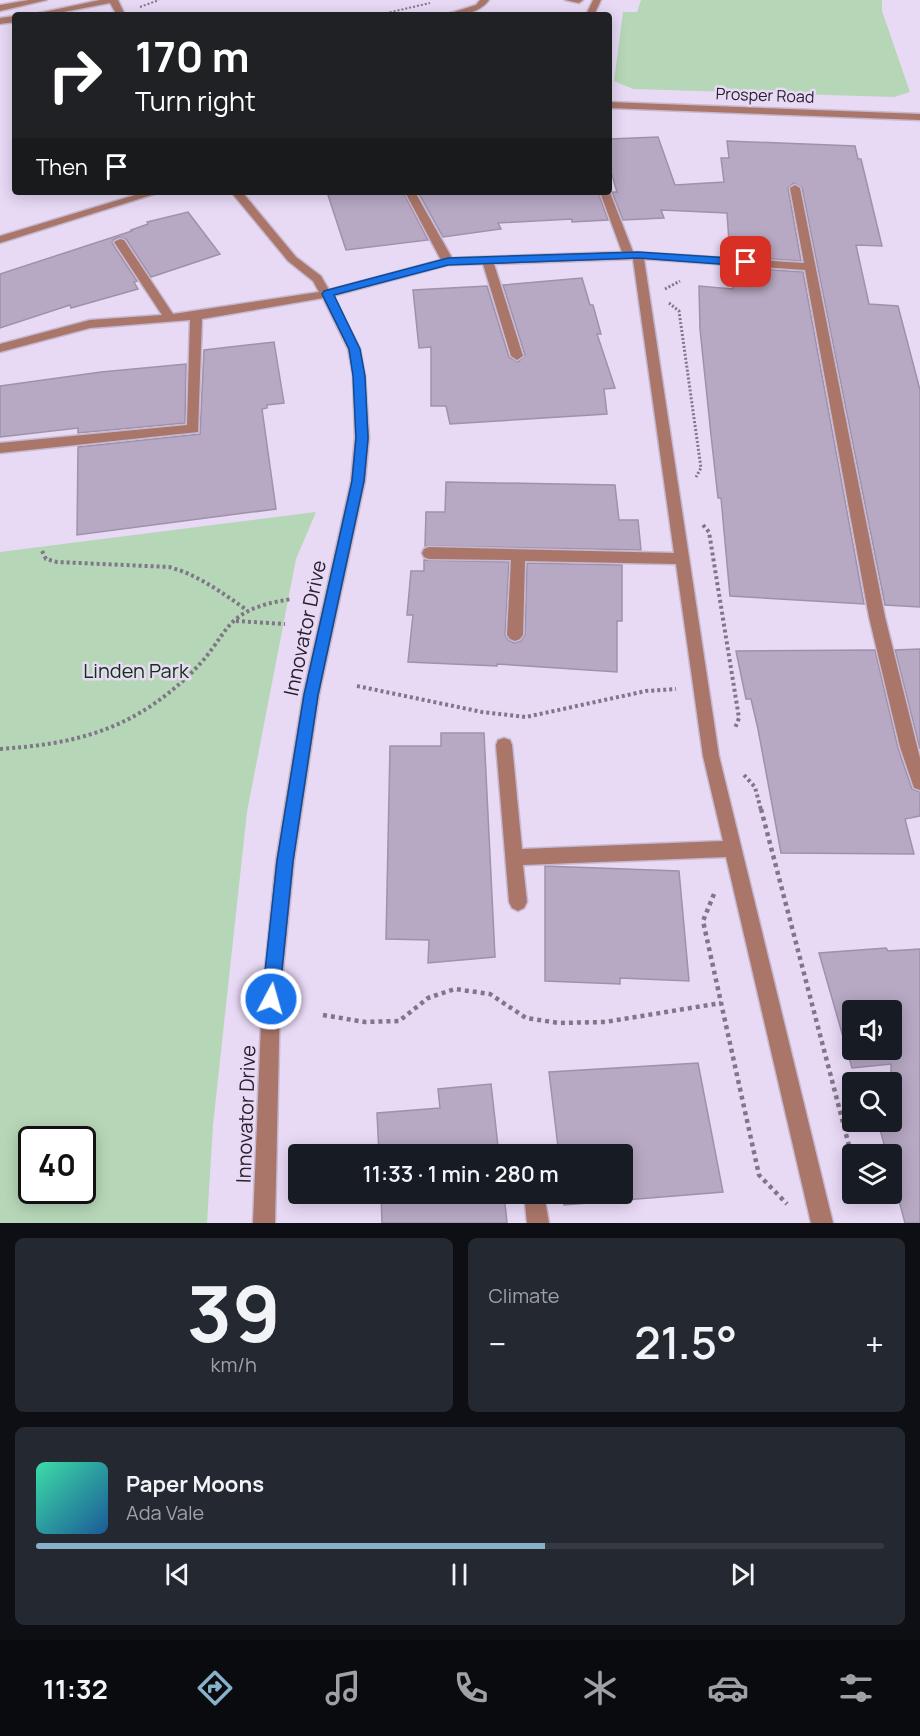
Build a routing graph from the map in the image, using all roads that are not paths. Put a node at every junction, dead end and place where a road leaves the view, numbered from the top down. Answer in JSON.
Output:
{"nodes":[{"id":1,"x":43,"y":0,"type":"edge"},
{"id":2,"x":113,"y":0,"type":"edge"},
{"id":3,"x":569,"y":0,"type":"edge"},
{"id":4,"x":579,"y":0,"type":"edge"},
{"id":5,"x":482,"y":4,"type":"edge"},
{"id":6,"x":0,"y":8,"type":"edge"},
{"id":7,"x":50,"y":12,"type":"edge"},
{"id":8,"x":457,"y":12,"type":"edge"},
{"id":9,"x":612,"y":105,"type":"edge"},
{"id":10,"x":920,"y":117,"type":"edge"},
{"id":11,"x":795,"y":188,"type":"dead end"},
{"id":12,"x":146,"y":195,"type":"edge"},
{"id":13,"x":239,"y":195,"type":"edge"},
{"id":14,"x":412,"y":195,"type":"edge"},
{"id":15,"x":606,"y":195,"type":"edge"},
{"id":16,"x":0,"y":240,"type":"edge"},
{"id":17,"x":120,"y":242,"type":"dead end"},
{"id":18,"x":633,"y":255,"type":"junction"},
{"id":19,"x":487,"y":260,"type":"junction"},
{"id":20,"x":448,"y":262,"type":"junction"},
{"id":21,"x":812,"y":267,"type":"junction"},
{"id":22,"x":327,"y":294,"type":"junction"},
{"id":23,"x":196,"y":316,"type":"junction"},
{"id":24,"x":170,"y":318,"type":"junction"},
{"id":25,"x":0,"y":348,"type":"edge"},
{"id":26,"x":517,"y":356,"type":"dead end"},
{"id":27,"x":0,"y":448,"type":"edge"},
{"id":28,"x":429,"y":553,"type":"dead end"},
{"id":29,"x":518,"y":555,"type":"junction"},
{"id":30,"x":682,"y":559,"type":"junction"},
{"id":31,"x":514,"y":635,"type":"dead end"},
{"id":32,"x":504,"y":745,"type":"dead end"},
{"id":33,"x":920,"y":783,"type":"edge"},
{"id":34,"x":733,"y":849,"type":"junction"},
{"id":35,"x":514,"y":857,"type":"junction"},
{"id":36,"x":518,"y":902,"type":"dead end"},
{"id":37,"x":535,"y":1204,"type":"edge"},
{"id":38,"x":264,"y":1223,"type":"edge"},
{"id":39,"x":538,"y":1223,"type":"edge"},
{"id":40,"x":822,"y":1223,"type":"edge"}],
"edges":[{"from":1,"to":6,"type":"street"},
{"from":2,"to":7,"type":"street"},
{"from":3,"to":4,"type":"street"},
{"from":5,"to":8,"type":"street"},
{"from":9,"to":10,"type":"street","name":"Prosper Road"},
{"from":11,"to":21,"type":"street"},
{"from":12,"to":16,"type":"street"},
{"from":13,"to":22,"type":"street","name":"Innovator Drive"},
{"from":14,"to":20,"type":"street"},
{"from":15,"to":18,"type":"street"},
{"from":17,"to":24,"type":"street"},
{"from":18,"to":19,"type":"street"},
{"from":18,"to":21,"type":"street"},
{"from":18,"to":30,"type":"street"},
{"from":19,"to":20,"type":"street"},
{"from":19,"to":26,"type":"street"},
{"from":20,"to":22,"type":"street"},
{"from":21,"to":33,"type":"street"},
{"from":22,"to":23,"type":"street"},
{"from":22,"to":38,"type":"street","name":"Innovator Drive"},
{"from":23,"to":24,"type":"street"},
{"from":23,"to":27,"type":"street"},
{"from":24,"to":25,"type":"street"},
{"from":28,"to":29,"type":"street"},
{"from":29,"to":30,"type":"street"},
{"from":29,"to":31,"type":"street"},
{"from":30,"to":34,"type":"street"},
{"from":32,"to":35,"type":"street"},
{"from":34,"to":35,"type":"street"},
{"from":34,"to":40,"type":"street"},
{"from":35,"to":36,"type":"street"},
{"from":37,"to":39,"type":"street"}]}
